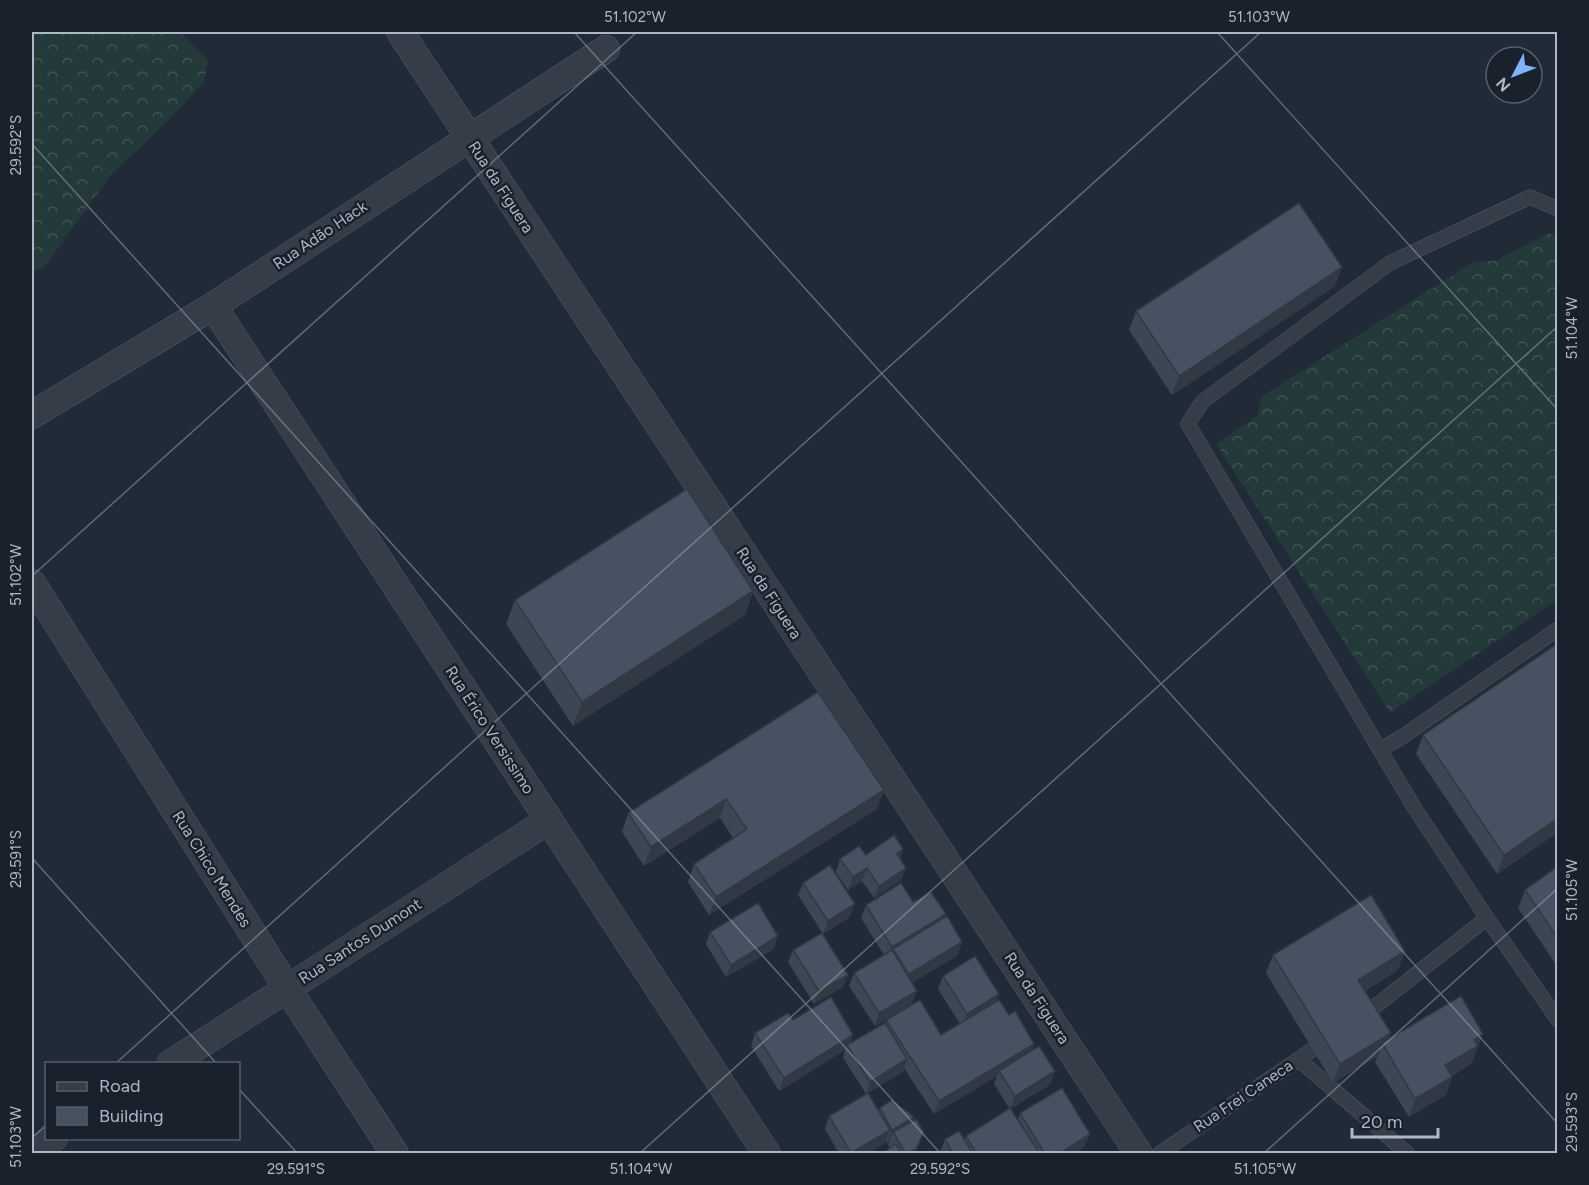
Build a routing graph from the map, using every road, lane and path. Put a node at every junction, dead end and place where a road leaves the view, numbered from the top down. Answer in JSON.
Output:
{"nodes":[{"id":1,"x":400,"y":32,"type":"edge"},
{"id":2,"x":606,"y":49,"type":"dead end"},
{"id":3,"x":468,"y":137,"type":"junction"},
{"id":4,"x":1557,"y":209,"type":"edge"},
{"id":5,"x":213,"y":306,"type":"junction"},
{"id":6,"x":32,"y":416,"type":"edge"},
{"id":7,"x":32,"y":583,"type":"edge"},
{"id":8,"x":1557,"y":629,"type":"edge"},
{"id":9,"x":1380,"y":750,"type":"junction"},
{"id":10,"x":549,"y":820,"type":"junction"},
{"id":11,"x":1487,"y":918,"type":"junction"},
{"id":12,"x":287,"y":988,"type":"junction"},
{"id":13,"x":1362,"y":1017,"type":"edge"},
{"id":14,"x":1557,"y":1020,"type":"edge"},
{"id":15,"x":1312,"y":1050,"type":"dead end"},
{"id":16,"x":1299,"y":1059,"type":"junction"},
{"id":17,"x":173,"y":1062,"type":"edge"},
{"id":18,"x":51,"y":1140,"type":"edge"},
{"id":19,"x":32,"y":1153,"type":"edge"},
{"id":20,"x":395,"y":1154,"type":"edge"},
{"id":21,"x":767,"y":1154,"type":"edge"},
{"id":22,"x":1139,"y":1154,"type":"edge"},
{"id":23,"x":1159,"y":1154,"type":"edge"},
{"id":24,"x":1407,"y":1154,"type":"edge"}],
"edges":[{"from":1,"to":3,"type":"street","name":"Rua da Figuera"},
{"from":2,"to":3,"type":"street","name":"Rua Adão Hack"},
{"from":3,"to":5,"type":"street","name":"Rua Adão Hack"},
{"from":3,"to":22,"type":"street","name":"Rua da Figuera"},
{"from":4,"to":9,"type":"lane"},
{"from":5,"to":6,"type":"street","name":"Rua Adão Hack"},
{"from":5,"to":10,"type":"street","name":"Rua Érico Versissimo"},
{"from":7,"to":12,"type":"street","name":"Rua Chico Mendes"},
{"from":8,"to":9,"type":"lane"},
{"from":9,"to":11,"type":"lane"},
{"from":10,"to":12,"type":"street","name":"Rua Santos Dumont"},
{"from":10,"to":21,"type":"street","name":"Rua Érico Versissimo"},
{"from":11,"to":13,"type":"lane"},
{"from":11,"to":14,"type":"lane"},
{"from":12,"to":17,"type":"street","name":"Rua Santos Dumont"},
{"from":12,"to":20,"type":"street","name":"Rua Chico Mendes"},
{"from":15,"to":16,"type":"lane","name":"Rua Frei Caneca"},
{"from":16,"to":23,"type":"lane","name":"Rua Frei Caneca"},
{"from":16,"to":24,"type":"lane"},
{"from":18,"to":19,"type":"street"}]}
